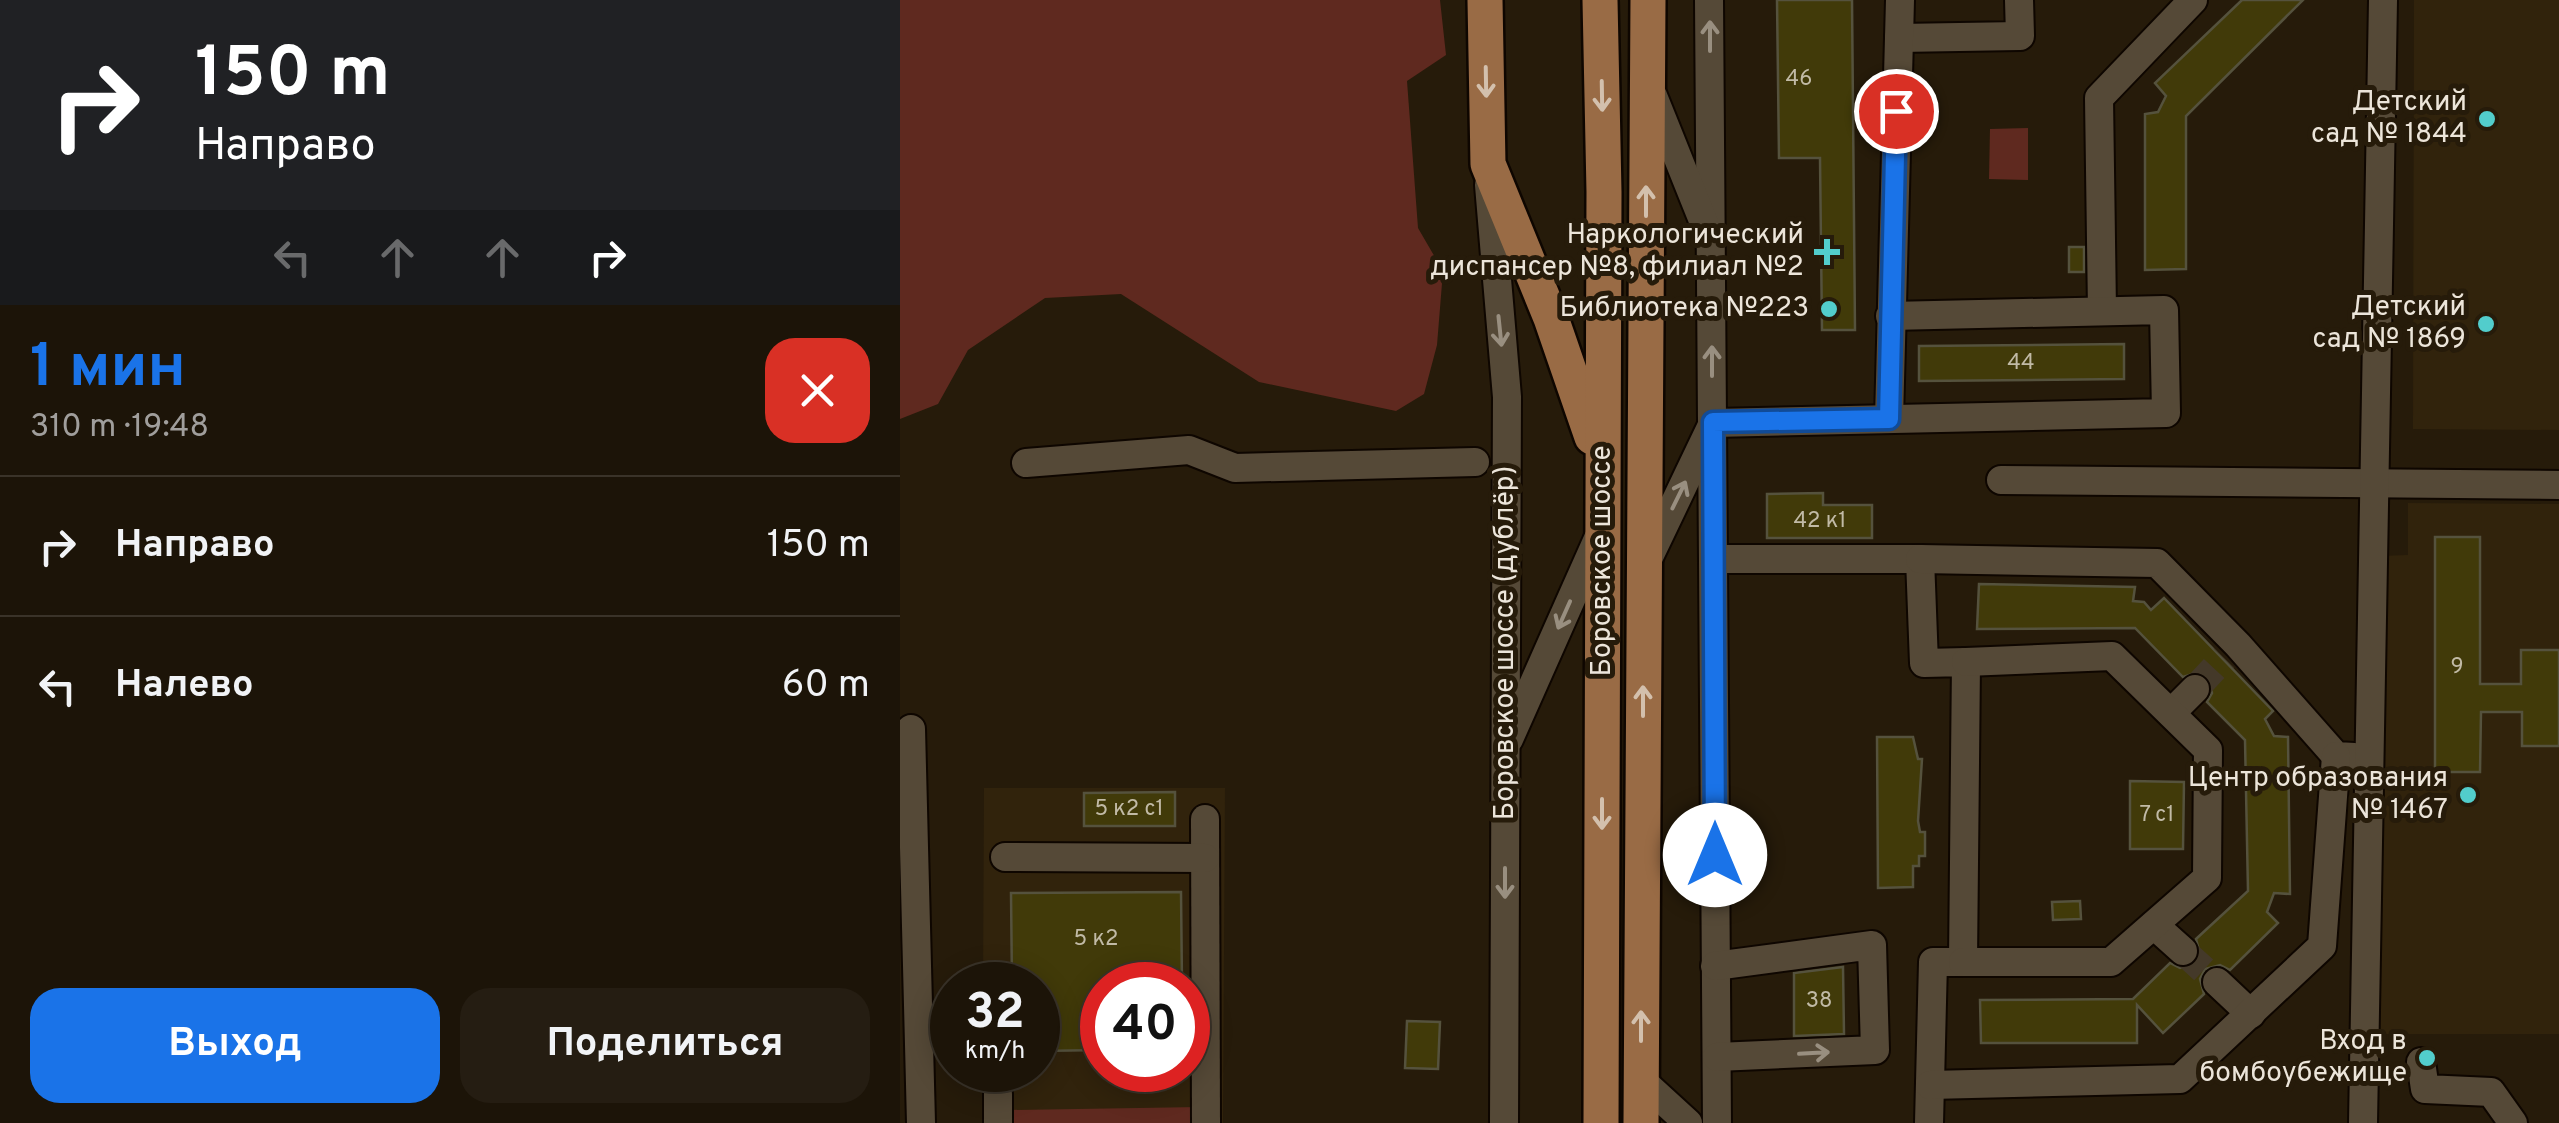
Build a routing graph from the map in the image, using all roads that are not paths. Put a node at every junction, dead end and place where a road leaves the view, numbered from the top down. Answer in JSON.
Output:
{"nodes":[{"id":1,"x":1484,"y":0,"type":"edge"},
{"id":2,"x":1600,"y":0,"type":"edge"},
{"id":3,"x":1648,"y":0,"type":"edge"},
{"id":4,"x":1710,"y":0,"type":"edge"},
{"id":5,"x":1900,"y":0,"type":"edge"},
{"id":6,"x":2020,"y":0,"type":"edge"},
{"id":7,"x":2192,"y":0,"type":"edge"},
{"id":8,"x":2383,"y":0,"type":"edge"},
{"id":9,"x":1899,"y":38,"type":"junction"},
{"id":10,"x":1647,"y":78,"type":"junction"},
{"id":11,"x":1488,"y":164,"type":"junction"},
{"id":12,"x":1712,"y":248,"type":"junction"},
{"id":13,"x":2102,"y":312,"type":"junction"},
{"id":14,"x":1890,"y":316,"type":"junction"},
{"id":15,"x":1889,"y":419,"type":"junction"},
{"id":16,"x":1713,"y":422,"type":"junction"},
{"id":17,"x":1475,"y":462,"type":"dead end"},
{"id":18,"x":1026,"y":464,"type":"dead end"},
{"id":19,"x":1603,"y":476,"type":"junction"},
{"id":20,"x":2001,"y":480,"type":"dead end"},
{"id":21,"x":2374,"y":484,"type":"junction"},
{"id":22,"x":2559,"y":485,"type":"edge"},
{"id":23,"x":1603,"y":526,"type":"junction"},
{"id":24,"x":1714,"y":559,"type":"junction"},
{"id":25,"x":1920,"y":559,"type":"junction"},
{"id":26,"x":1644,"y":567,"type":"junction"},
{"id":27,"x":1966,"y":662,"type":"junction"},
{"id":28,"x":2194,"y":689,"type":"tunnel mouth"},
{"id":29,"x":2171,"y":714,"type":"junction"},
{"id":30,"x":911,"y":728,"type":"dead end"},
{"id":31,"x":1504,"y":750,"type":"junction"},
{"id":32,"x":2336,"y":756,"type":"junction"},
{"id":33,"x":2370,"y":758,"type":"junction"},
{"id":34,"x":1205,"y":819,"type":"dead end"},
{"id":35,"x":1004,"y":856,"type":"dead end"},
{"id":36,"x":1205,"y":858,"type":"junction"},
{"id":37,"x":2154,"y":925,"type":"junction"},
{"id":38,"x":2183,"y":952,"type":"tunnel mouth"},
{"id":39,"x":1962,"y":962,"type":"junction"},
{"id":40,"x":1716,"y":966,"type":"junction"},
{"id":41,"x":2216,"y":982,"type":"tunnel mouth"},
{"id":42,"x":2251,"y":1014,"type":"junction"},
{"id":43,"x":1717,"y":1057,"type":"junction"},
{"id":44,"x":2421,"y":1062,"type":"dead end"},
{"id":45,"x":1641,"y":1080,"type":"junction"},
{"id":46,"x":1930,"y":1085,"type":"junction"},
{"id":47,"x":998,"y":1094,"type":"dead end"},
{"id":48,"x":921,"y":1123,"type":"edge"},
{"id":49,"x":998,"y":1123,"type":"edge"},
{"id":50,"x":1206,"y":1123,"type":"edge"},
{"id":51,"x":1504,"y":1123,"type":"edge"},
{"id":52,"x":1601,"y":1123,"type":"edge"},
{"id":53,"x":1641,"y":1123,"type":"edge"},
{"id":54,"x":1688,"y":1123,"type":"edge"},
{"id":55,"x":1717,"y":1123,"type":"edge"},
{"id":56,"x":1929,"y":1123,"type":"edge"},
{"id":57,"x":2363,"y":1123,"type":"edge"},
{"id":58,"x":2513,"y":1123,"type":"edge"}],
"edges":[{"from":1,"to":11,"type":"main road","one_way":true},
{"from":2,"to":19,"type":"main road","name":"Боровское шоссе","one_way":true},
{"from":3,"to":10,"type":"main road","name":"Боровское шоссе"},
{"from":12,"to":4,"type":"street","one_way":true},
{"from":5,"to":9,"type":"street"},
{"from":6,"to":9,"type":"street"},
{"from":7,"to":13,"type":"street"},
{"from":8,"to":21,"type":"street"},
{"from":9,"to":14,"type":"street"},
{"from":10,"to":12,"type":"street"},
{"from":26,"to":10,"type":"main road","name":"Боровское шоссе","one_way":true},
{"from":11,"to":19,"type":"main road"},
{"from":11,"to":31,"type":"street","name":"Боровское шоссе (дублёр)","one_way":true},
{"from":16,"to":12,"type":"street","one_way":true},
{"from":13,"to":14,"type":"street"},
{"from":13,"to":15,"type":"street"},
{"from":14,"to":15,"type":"street"},
{"from":15,"to":16,"type":"street"},
{"from":16,"to":24,"type":"street"},
{"from":26,"to":16,"type":"street","one_way":true},
{"from":17,"to":18,"type":"street"},
{"from":19,"to":23,"type":"main road","name":"Боровское шоссе"},
{"from":20,"to":21,"type":"street"},
{"from":21,"to":22,"type":"street"},
{"from":21,"to":33,"type":"street"},
{"from":23,"to":31,"type":"street","one_way":true},
{"from":23,"to":52,"type":"main road","name":"Боровское шоссе","one_way":true},
{"from":24,"to":25,"type":"street"},
{"from":24,"to":40,"type":"street"},
{"from":25,"to":27,"type":"street"},
{"from":25,"to":32,"type":"street"},
{"from":45,"to":26,"type":"main road","name":"Боровское шоссе","one_way":true},
{"from":27,"to":29,"type":"street"},
{"from":27,"to":39,"type":"street"},
{"from":28,"to":29,"type":"street"},
{"from":29,"to":37,"type":"street"},
{"from":30,"to":48,"type":"street"},
{"from":31,"to":51,"type":"street","name":"Боровское шоссе (дублёр)","one_way":true},
{"from":32,"to":33,"type":"street"},
{"from":32,"to":42,"type":"street"},
{"from":33,"to":57,"type":"street"},
{"from":34,"to":36,"type":"street"},
{"from":35,"to":36,"type":"street"},
{"from":36,"to":50,"type":"street"},
{"from":37,"to":38,"type":"street"},
{"from":37,"to":39,"type":"street"},
{"from":39,"to":46,"type":"street"},
{"from":40,"to":43,"type":"street"},
{"from":43,"to":40,"type":"street","one_way":true},
{"from":41,"to":42,"type":"street"},
{"from":42,"to":46,"type":"street"},
{"from":43,"to":55,"type":"street"},
{"from":44,"to":58,"type":"street"},
{"from":45,"to":53,"type":"main road","name":"Боровское шоссе"},
{"from":45,"to":54,"type":"street"},
{"from":46,"to":56,"type":"street"},
{"from":47,"to":49,"type":"street"}]}
